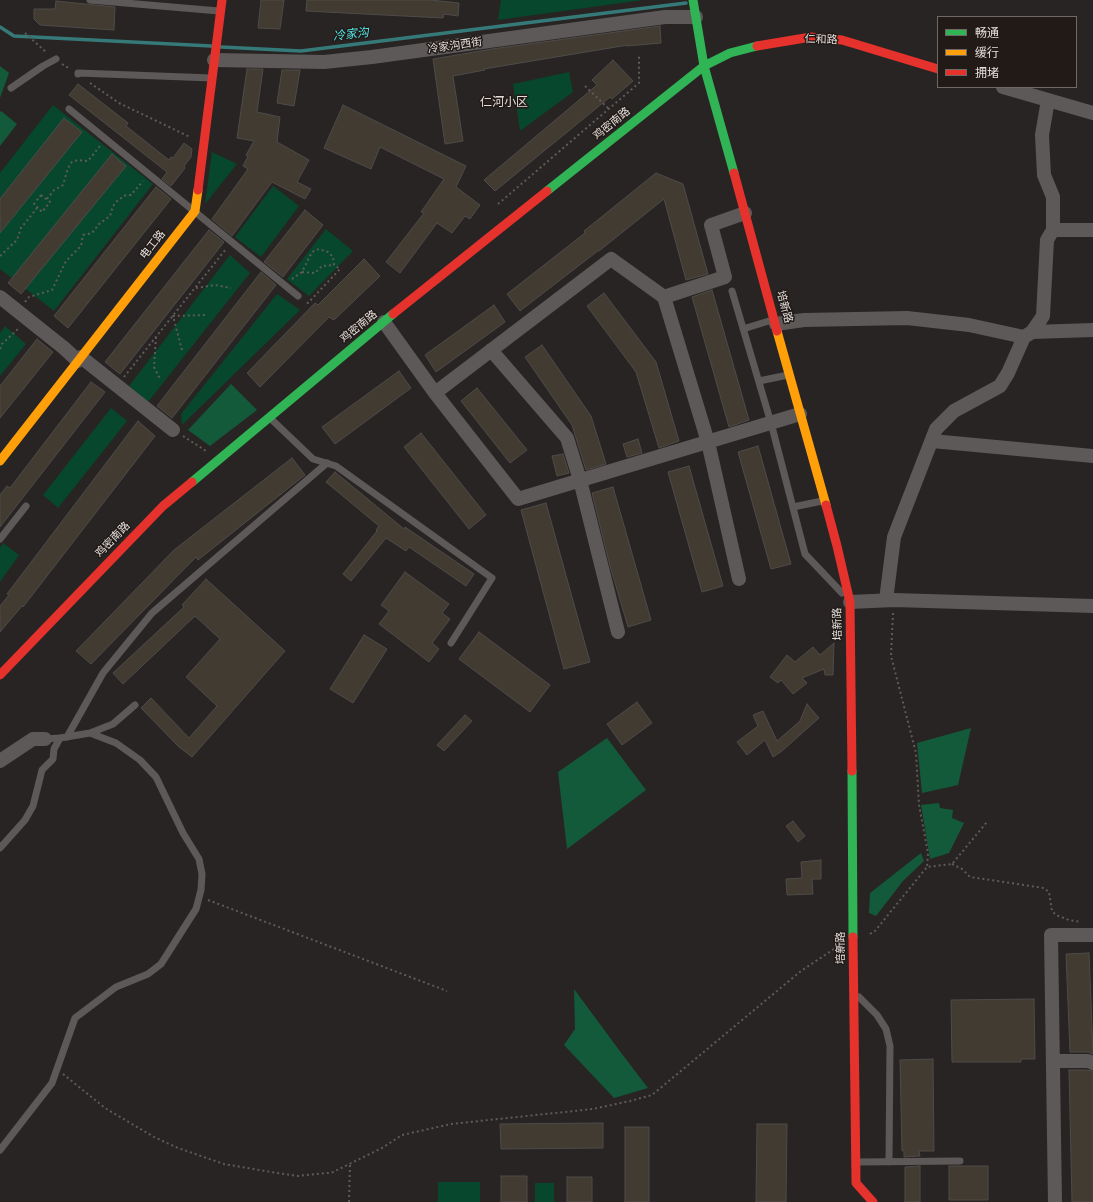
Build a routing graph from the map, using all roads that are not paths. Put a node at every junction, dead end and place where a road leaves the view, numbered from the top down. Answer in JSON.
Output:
{"nodes":[{"id":1,"x":89,"y":0,"type":"edge"},
{"id":2,"x":222,"y":0,"type":"edge"},
{"id":3,"x":693,"y":0,"type":"edge"},
{"id":4,"x":221,"y":11,"type":"junction"},
{"id":5,"x":696,"y":17,"type":"junction"},
{"id":6,"x":56,"y":59,"type":"road end"},
{"id":7,"x":214,"y":60,"type":"junction"},
{"id":8,"x":704,"y":66,"type":"junction"},
{"id":9,"x":937,"y":69,"type":"edge"},
{"id":10,"x":78,"y":74,"type":"road end"},
{"id":11,"x":212,"y":78,"type":"junction"},
{"id":12,"x":11,"y":88,"type":"dead end"},
{"id":13,"x":1006,"y":88,"type":"edge"},
{"id":14,"x":1048,"y":100,"type":"junction"},
{"id":15,"x":69,"y":109,"type":"dead end"},
{"id":16,"x":1093,"y":113,"type":"edge"},
{"id":17,"x":195,"y":211,"type":"junction"},
{"id":18,"x":745,"y":213,"type":"junction"},
{"id":19,"x":1053,"y":230,"type":"junction"},
{"id":20,"x":1093,"y":230,"type":"edge"},
{"id":21,"x":732,"y":292,"type":"dead end"},
{"id":22,"x":298,"y":296,"type":"road end"},
{"id":23,"x":0,"y":297,"type":"edge"},
{"id":24,"x":664,"y":297,"type":"junction"},
{"id":25,"x":384,"y":322,"type":"junction"},
{"id":26,"x":775,"y":322,"type":"junction"},
{"id":27,"x":743,"y":329,"type":"junction"},
{"id":28,"x":1093,"y":330,"type":"edge"},
{"id":29,"x":1028,"y":335,"type":"junction"},
{"id":30,"x":491,"y":350,"type":"junction"},
{"id":31,"x":80,"y":359,"type":"junction"},
{"id":32,"x":790,"y":375,"type":"junction"},
{"id":33,"x":759,"y":381,"type":"junction"},
{"id":34,"x":435,"y":393,"type":"junction"},
{"id":35,"x":800,"y":414,"type":"junction"},
{"id":36,"x":268,"y":417,"type":"junction"},
{"id":37,"x":771,"y":423,"type":"junction"},
{"id":38,"x":173,"y":430,"type":"road end"},
{"id":39,"x":932,"y":441,"type":"junction"},
{"id":40,"x":708,"y":442,"type":"junction"},
{"id":41,"x":1093,"y":456,"type":"edge"},
{"id":42,"x":0,"y":461,"type":"edge"},
{"id":43,"x":327,"y":463,"type":"junction"},
{"id":44,"x":580,"y":480,"type":"junction"},
{"id":45,"x":824,"y":500,"type":"junction"},
{"id":46,"x":26,"y":506,"type":"dead end"},
{"id":47,"x":792,"y":507,"type":"junction"},
{"id":48,"x":0,"y":539,"type":"edge"},
{"id":49,"x":739,"y":579,"type":"dead end"},
{"id":50,"x":890,"y":600,"type":"junction"},
{"id":51,"x":850,"y":602,"type":"junction"},
{"id":52,"x":1093,"y":606,"type":"edge"},
{"id":53,"x":618,"y":632,"type":"dead end"},
{"id":54,"x":451,"y":643,"type":"dead end"},
{"id":55,"x":0,"y":675,"type":"edge"},
{"id":56,"x":135,"y":705,"type":"dead end"},
{"id":57,"x":90,"y":733,"type":"junction"},
{"id":58,"x":63,"y":738,"type":"junction"},
{"id":59,"x":45,"y":739,"type":"joint"},
{"id":60,"x":0,"y":761,"type":"edge"},
{"id":61,"x":0,"y":848,"type":"edge"},
{"id":62,"x":1089,"y":931,"type":"edge"},
{"id":63,"x":854,"y":992,"type":"junction"},
{"id":64,"x":1054,"y":1061,"type":"junction"},
{"id":65,"x":1093,"y":1063,"type":"edge"},
{"id":66,"x":0,"y":1150,"type":"edge"},
{"id":67,"x":960,"y":1161,"type":"dead end"},
{"id":68,"x":856,"y":1162,"type":"junction"},
{"id":69,"x":889,"y":1162,"type":"junction"},
{"id":70,"x":856,"y":1184,"type":"junction"},
{"id":71,"x":856,"y":1196,"type":"dead end"},
{"id":72,"x":873,"y":1202,"type":"edge"},
{"id":73,"x":1055,"y":1202,"type":"edge"}],
"edges":[{"from":1,"to":4,"type":"lane"},
{"from":2,"to":4,"type":"main road"},
{"from":3,"to":5,"type":"main road"},
{"from":4,"to":7,"type":"main road"},
{"from":5,"to":7,"type":"street","name":"冷家沟西街"},
{"from":5,"to":8,"type":"main road"},
{"from":6,"to":12,"type":"lane"},
{"from":7,"to":11,"type":"main road"},
{"from":8,"to":9,"type":"main road","name":"仁和路"},
{"from":8,"to":18,"type":"main road","name":"培新路"},
{"from":8,"to":25,"type":"main road","name":"鸡密南路"},
{"from":10,"to":11,"type":"lane"},
{"from":11,"to":17,"type":"main road"},
{"from":13,"to":14,"type":"street"},
{"from":14,"to":16,"type":"street"},
{"from":14,"to":19,"type":"street"},
{"from":15,"to":17,"type":"lane"},
{"from":17,"to":22,"type":"lane"},
{"from":17,"to":31,"type":"main road","name":"电工路"},
{"from":18,"to":24,"type":"street"},
{"from":18,"to":26,"type":"main road","name":"培新路"},
{"from":19,"to":20,"type":"street"},
{"from":19,"to":29,"type":"street"},
{"from":21,"to":27,"type":"lane"},
{"from":23,"to":31,"type":"street"},
{"from":24,"to":30,"type":"street"},
{"from":24,"to":40,"type":"street"},
{"from":25,"to":34,"type":"street"},
{"from":25,"to":36,"type":"main road","name":"鸡密南路"},
{"from":26,"to":27,"type":"lane"},
{"from":26,"to":29,"type":"street"},
{"from":26,"to":32,"type":"main road","name":"培新路"},
{"from":27,"to":33,"type":"lane"},
{"from":28,"to":29,"type":"street"},
{"from":29,"to":39,"type":"street"},
{"from":30,"to":34,"type":"street"},
{"from":30,"to":44,"type":"street"},
{"from":31,"to":38,"type":"street"},
{"from":31,"to":42,"type":"main road","name":"电工路"},
{"from":32,"to":33,"type":"lane"},
{"from":32,"to":35,"type":"main road","name":"培新路"},
{"from":33,"to":37,"type":"lane"},
{"from":34,"to":44,"type":"street"},
{"from":35,"to":37,"type":"street"},
{"from":35,"to":45,"type":"main road","name":"培新路"},
{"from":36,"to":43,"type":"lane"},
{"from":36,"to":55,"type":"main road","name":"鸡密南路"},
{"from":37,"to":40,"type":"street"},
{"from":37,"to":47,"type":"lane"},
{"from":39,"to":41,"type":"street"},
{"from":39,"to":50,"type":"street"},
{"from":40,"to":44,"type":"street"},
{"from":40,"to":49,"type":"street"},
{"from":43,"to":54,"type":"lane"},
{"from":43,"to":58,"type":"lane"},
{"from":44,"to":53,"type":"street"},
{"from":45,"to":47,"type":"lane"},
{"from":45,"to":51,"type":"main road","name":"培新路"},
{"from":46,"to":48,"type":"lane"},
{"from":47,"to":51,"type":"lane"},
{"from":50,"to":51,"type":"street"},
{"from":50,"to":52,"type":"street"},
{"from":51,"to":63,"type":"main road","name":"培新路"},
{"from":56,"to":57,"type":"lane"},
{"from":57,"to":58,"type":"lane"},
{"from":57,"to":66,"type":"lane"},
{"from":58,"to":59,"type":"lane"},
{"from":58,"to":61,"type":"lane"},
{"from":59,"to":60,"type":"street"},
{"from":62,"to":64,"type":"street"},
{"from":63,"to":68,"type":"main road","name":"培新路"},
{"from":63,"to":69,"type":"lane"},
{"from":64,"to":65,"type":"street"},
{"from":64,"to":73,"type":"street"},
{"from":67,"to":69,"type":"lane"},
{"from":68,"to":69,"type":"lane"},
{"from":68,"to":70,"type":"main road","name":"培新路"},
{"from":70,"to":71,"type":"main road","name":"培新路"},
{"from":70,"to":72,"type":"main road"}]}
